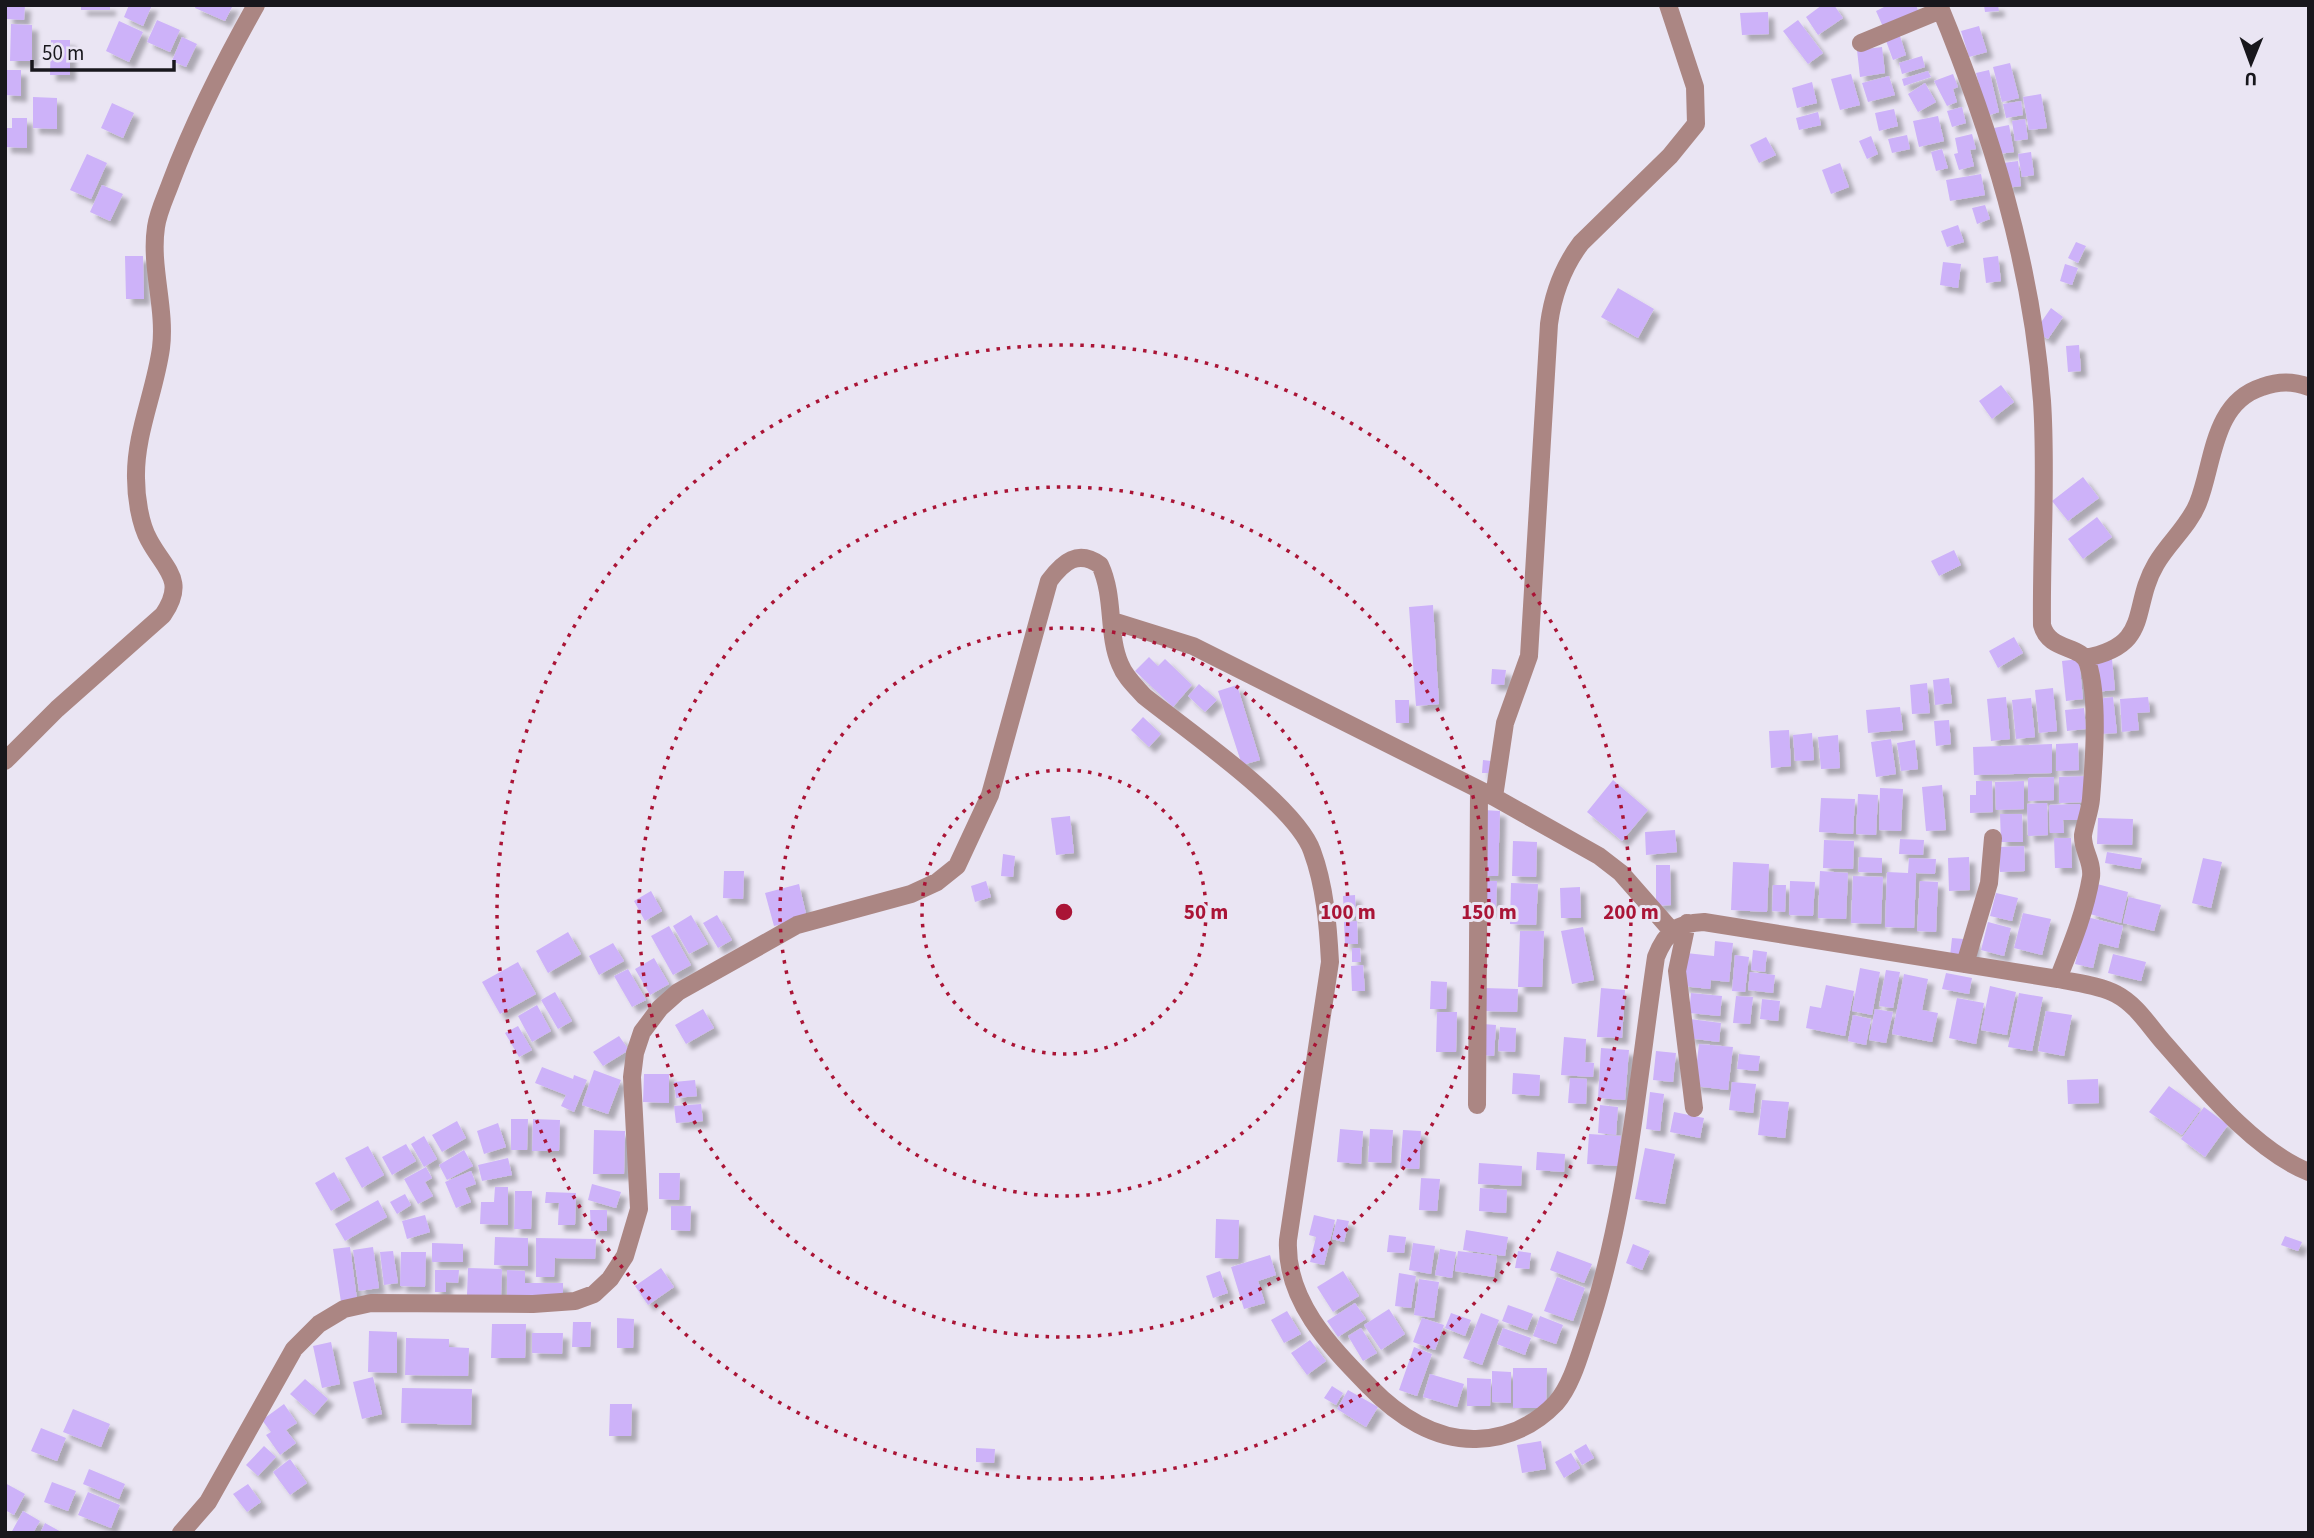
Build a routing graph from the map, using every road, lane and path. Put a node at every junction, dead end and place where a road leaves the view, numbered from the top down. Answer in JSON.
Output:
{"nodes":[{"id":1,"x":256,"y":5,"type":"edge"},
{"id":2,"x":1668,"y":5,"type":"edge"},
{"id":3,"x":1940,"y":8,"type":"edge"},
{"id":4,"x":1861,"y":43,"type":"dead end"},
{"id":5,"x":2309,"y":387,"type":"edge"},
{"id":6,"x":1113,"y":621,"type":"junction"},
{"id":7,"x":2085,"y":658,"type":"junction"},
{"id":8,"x":5,"y":761,"type":"edge"},
{"id":9,"x":1486,"y":794,"type":"junction"},
{"id":10,"x":1993,"y":838,"type":"dead end"},
{"id":11,"x":1679,"y":926,"type":"junction"},
{"id":12,"x":1965,"y":964,"type":"junction"},
{"id":13,"x":2058,"y":979,"type":"junction"},
{"id":14,"x":1477,"y":1105,"type":"dead end"},
{"id":15,"x":1694,"y":1108,"type":"dead end"},
{"id":16,"x":2309,"y":1172,"type":"edge"},
{"id":17,"x":181,"y":1533,"type":"edge"}],
"edges":[{"from":1,"to":8,"type":"street"},
{"from":2,"to":9,"type":"street"},
{"from":3,"to":4,"type":"street"},
{"from":3,"to":7,"type":"street"},
{"from":5,"to":7,"type":"street"},
{"from":6,"to":9,"type":"street"},
{"from":6,"to":11,"type":"street"},
{"from":6,"to":17,"type":"street"},
{"from":7,"to":13,"type":"street"},
{"from":9,"to":11,"type":"street"},
{"from":9,"to":14,"type":"street"},
{"from":10,"to":12,"type":"street"},
{"from":11,"to":12,"type":"street"},
{"from":11,"to":15,"type":"street"},
{"from":12,"to":13,"type":"street"},
{"from":13,"to":16,"type":"street"}]}
